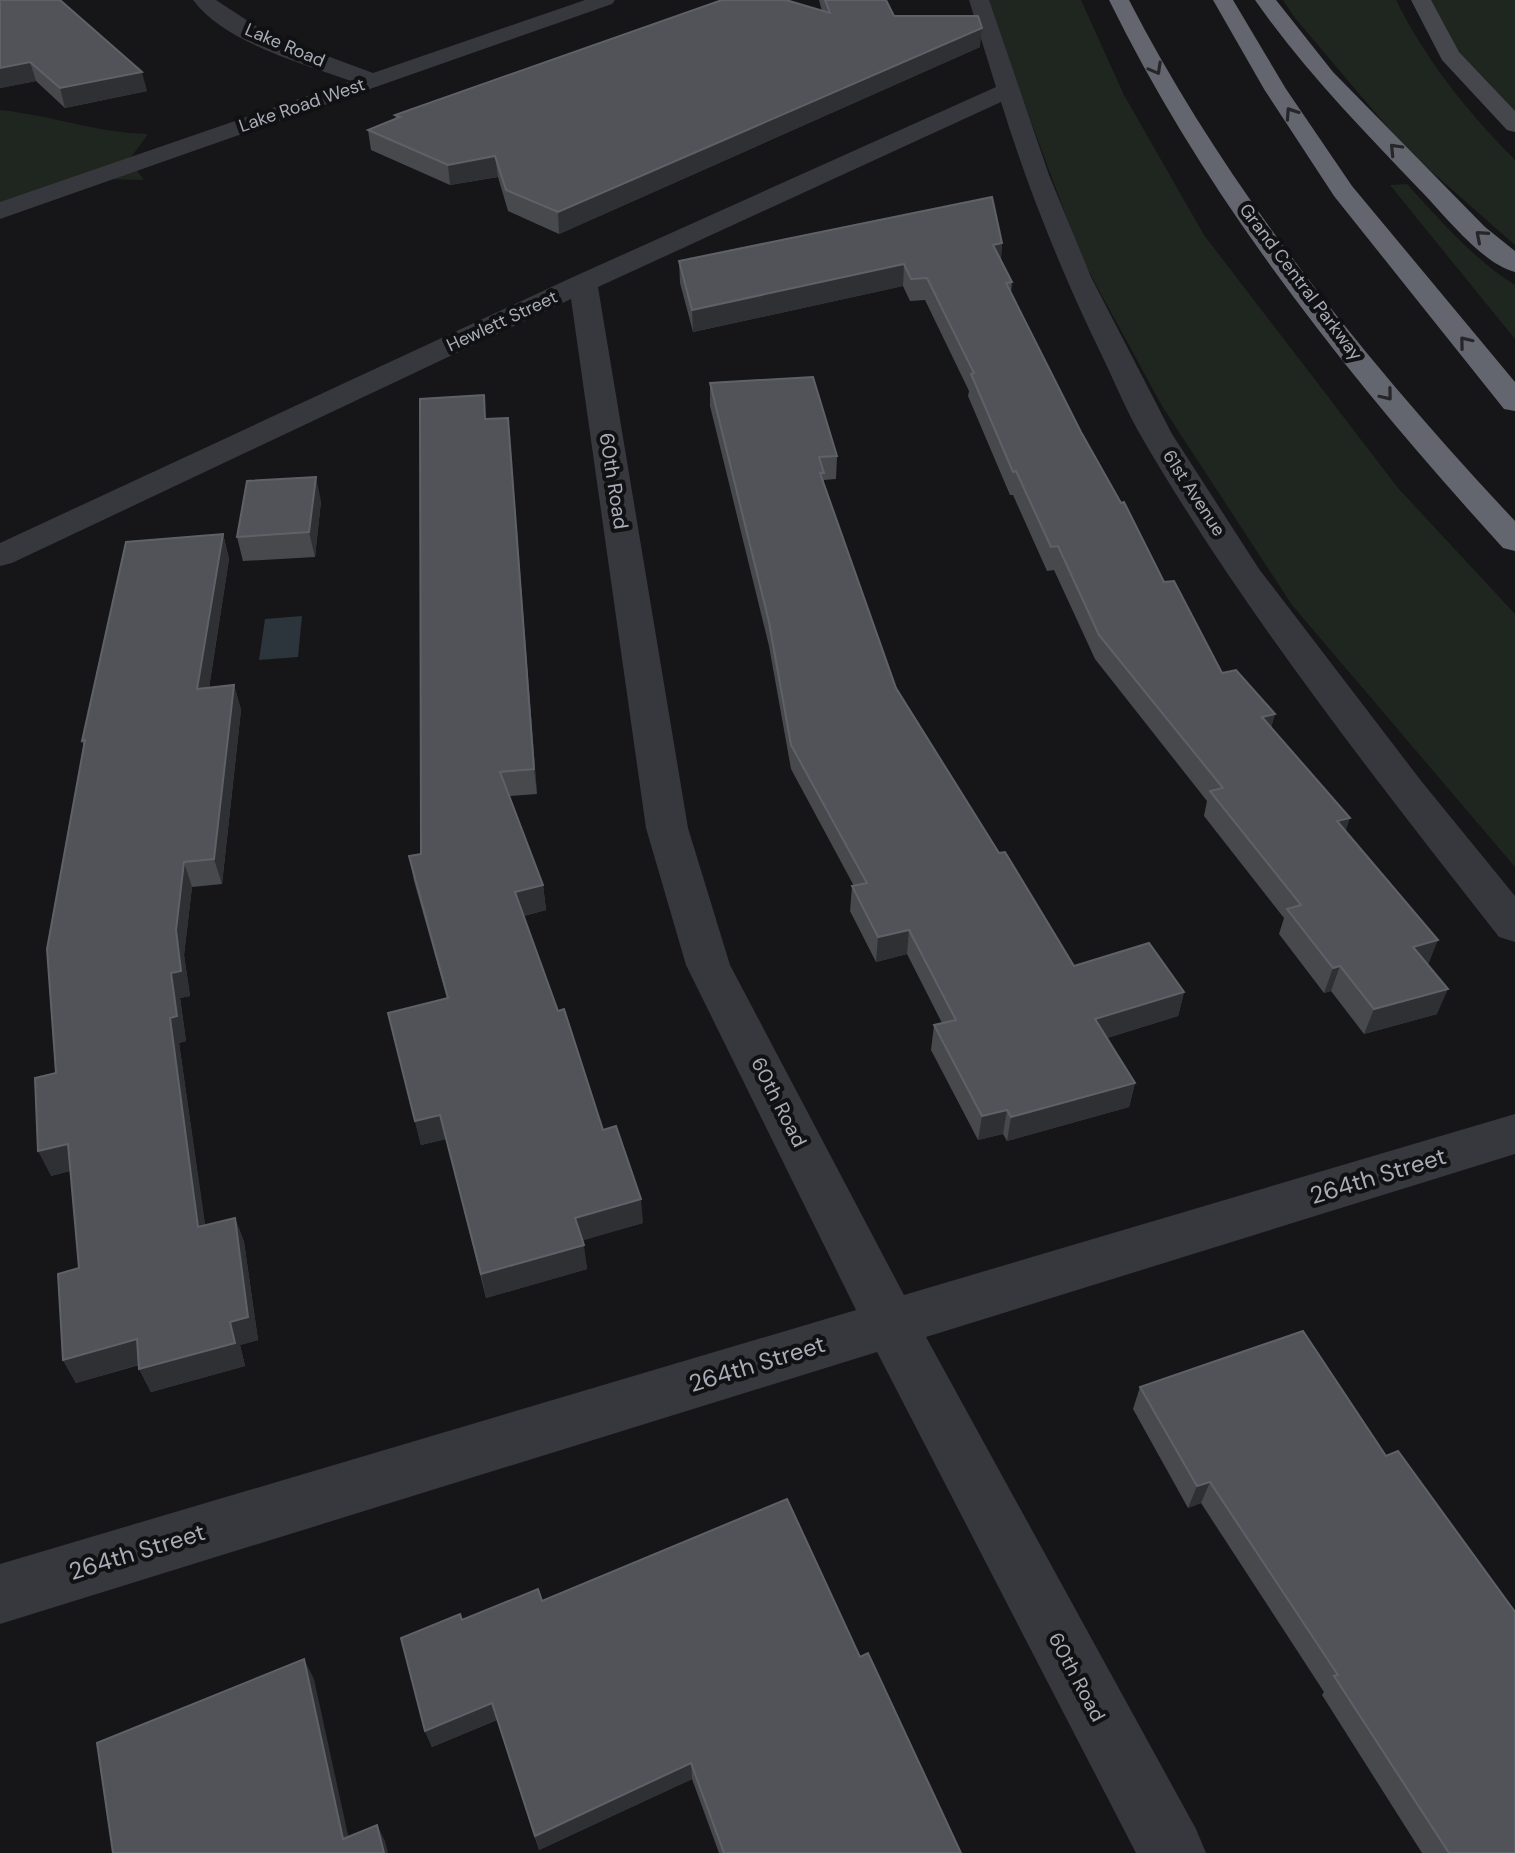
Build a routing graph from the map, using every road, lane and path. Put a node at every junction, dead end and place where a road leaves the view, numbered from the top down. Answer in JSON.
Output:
{"nodes":[{"id":1,"x":203,"y":0,"type":"edge"},
{"id":2,"x":605,"y":0,"type":"edge"},
{"id":3,"x":979,"y":0,"type":"edge"},
{"id":4,"x":1119,"y":0,"type":"edge"},
{"id":5,"x":1223,"y":0,"type":"edge"},
{"id":6,"x":1265,"y":0,"type":"edge"},
{"id":7,"x":1421,"y":0,"type":"edge"},
{"id":8,"x":373,"y":81,"type":"junction"},
{"id":9,"x":1007,"y":91,"type":"junction"},
{"id":10,"x":1515,"y":125,"type":"edge"},
{"id":11,"x":0,"y":211,"type":"edge"},
{"id":12,"x":1515,"y":264,"type":"edge"},
{"id":13,"x":583,"y":283,"type":"junction"},
{"id":14,"x":1515,"y":402,"type":"edge"},
{"id":15,"x":1515,"y":541,"type":"edge"},
{"id":16,"x":0,"y":556,"type":"edge"},
{"id":17,"x":1515,"y":926,"type":"edge"},
{"id":18,"x":1515,"y":1134,"type":"edge"},
{"id":19,"x":890,"y":1323,"type":"junction"},
{"id":20,"x":0,"y":1594,"type":"edge"},
{"id":21,"x":1172,"y":1853,"type":"edge"}],
"edges":[{"from":1,"to":8,"type":"street","name":"Lake Road"},
{"from":2,"to":8,"type":"street","name":"Lake Road West"},
{"from":3,"to":9,"type":"street","name":"61st Avenue"},
{"from":4,"to":15,"type":"highway","name":"Grand Central Parkway","one_way":true},
{"from":14,"to":5,"type":"highway","one_way":true},
{"from":12,"to":6,"type":"highway","one_way":true},
{"from":7,"to":10,"type":"main road"},
{"from":8,"to":11,"type":"street","name":"Lake Road West"},
{"from":9,"to":13,"type":"street","name":"Hewlett Street"},
{"from":9,"to":17,"type":"street","name":"61st Avenue"},
{"from":13,"to":16,"type":"street","name":"Hewlett Street"},
{"from":13,"to":19,"type":"street","name":"60th Road"},
{"from":18,"to":19,"type":"street","name":"264th Street"},
{"from":19,"to":20,"type":"street","name":"264th Street"},
{"from":19,"to":21,"type":"street","name":"60th Road"}]}
